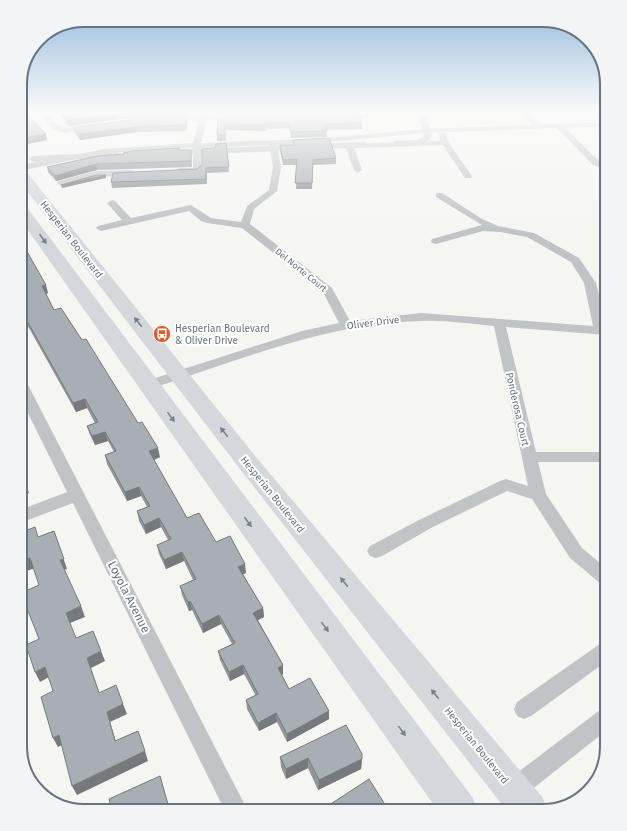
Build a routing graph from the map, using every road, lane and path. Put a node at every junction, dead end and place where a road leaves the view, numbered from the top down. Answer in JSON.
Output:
{"nodes":[{"id":1,"x":101,"y":152,"type":"edge"},
{"id":2,"x":197,"y":152,"type":"edge"},
{"id":3,"x":275,"y":152,"type":"edge"},
{"id":4,"x":351,"y":152,"type":"edge"},
{"id":5,"x":451,"y":152,"type":"edge"},
{"id":6,"x":585,"y":152,"type":"edge"},
{"id":7,"x":600,"y":165,"type":"edge"},
{"id":8,"x":27,"y":167,"type":"edge"},
{"id":9,"x":358,"y":170,"type":"dead end"},
{"id":10,"x":170,"y":171,"type":"edge"},
{"id":11,"x":137,"y":173,"type":"edge"},
{"id":12,"x":468,"y":176,"type":"dead end"},
{"id":13,"x":27,"y":182,"type":"edge"},
{"id":14,"x":61,"y":183,"type":"edge"},
{"id":15,"x":438,"y":195,"type":"dead end"},
{"id":16,"x":112,"y":203,"type":"dead end"},
{"id":17,"x":27,"y":218,"type":"edge"},
{"id":18,"x":129,"y":222,"type":"junction"},
{"id":19,"x":245,"y":225,"type":"junction"},
{"id":20,"x":101,"y":228,"type":"dead end"},
{"id":21,"x":500,"y":229,"type":"junction"},
{"id":22,"x":436,"y":241,"type":"dead end"},
{"id":23,"x":600,"y":319,"type":"edge"},
{"id":24,"x":499,"y":323,"type":"junction"},
{"id":25,"x":346,"y":325,"type":"junction"},
{"id":26,"x":600,"y":330,"type":"edge"},
{"id":27,"x":179,"y":375,"type":"junction"},
{"id":28,"x":148,"y":385,"type":"junction"},
{"id":29,"x":27,"y":397,"type":"edge"},
{"id":30,"x":529,"y":457,"type":"junction"},
{"id":31,"x":600,"y":457,"type":"edge"},
{"id":32,"x":76,"y":494,"type":"junction"},
{"id":33,"x":538,"y":495,"type":"junction"},
{"id":34,"x":27,"y":514,"type":"edge"},
{"id":35,"x":376,"y":551,"type":"dead end"},
{"id":36,"x":600,"y":573,"type":"edge"},
{"id":37,"x":600,"y":655,"type":"edge"},
{"id":38,"x":524,"y":709,"type":"dead end"},
{"id":39,"x":600,"y":724,"type":"edge"},
{"id":40,"x":521,"y":800,"type":"edge"},
{"id":41,"x":233,"y":804,"type":"edge"},
{"id":42,"x":455,"y":804,"type":"edge"}],
"edges":[{"from":1,"to":8,"type":"street"},
{"from":2,"to":10,"type":"street"},
{"from":3,"to":19,"type":"street"},
{"from":4,"to":9,"type":"street"},
{"from":5,"to":12,"type":"street"},
{"from":6,"to":7,"type":"street"},
{"from":11,"to":14,"type":"street"},
{"from":27,"to":13,"type":"main road","name":"Hesperian Boulevard","one_way":true},
{"from":15,"to":21,"type":"street"},
{"from":16,"to":18,"type":"street"},
{"from":17,"to":28,"type":"main road","one_way":true},
{"from":18,"to":19,"type":"street"},
{"from":18,"to":20,"type":"street"},
{"from":19,"to":25,"type":"street","name":"Del Norte Court"},
{"from":21,"to":22,"type":"street"},
{"from":21,"to":23,"type":"street"},
{"from":24,"to":25,"type":"street","name":"Oliver Drive"},
{"from":24,"to":26,"type":"street","name":"Oliver Drive"},
{"from":24,"to":30,"type":"street","name":"Ponderosa Court"},
{"from":25,"to":27,"type":"street","name":"Oliver Drive"},
{"from":27,"to":28,"type":"street","name":"Oliver Drive"},
{"from":40,"to":27,"type":"main road","name":"Hesperian Boulevard","one_way":true},
{"from":28,"to":42,"type":"main road","one_way":true},
{"from":29,"to":32,"type":"street","name":"Loyola Avenue"},
{"from":30,"to":31,"type":"street"},
{"from":30,"to":33,"type":"street","name":"Ponderosa Court"},
{"from":32,"to":34,"type":"street"},
{"from":32,"to":41,"type":"street","name":"Loyola Avenue"},
{"from":33,"to":35,"type":"street"},
{"from":33,"to":36,"type":"street","name":"Ponderosa Court"},
{"from":37,"to":38,"type":"street"},
{"from":39,"to":40,"type":"street"}]}
